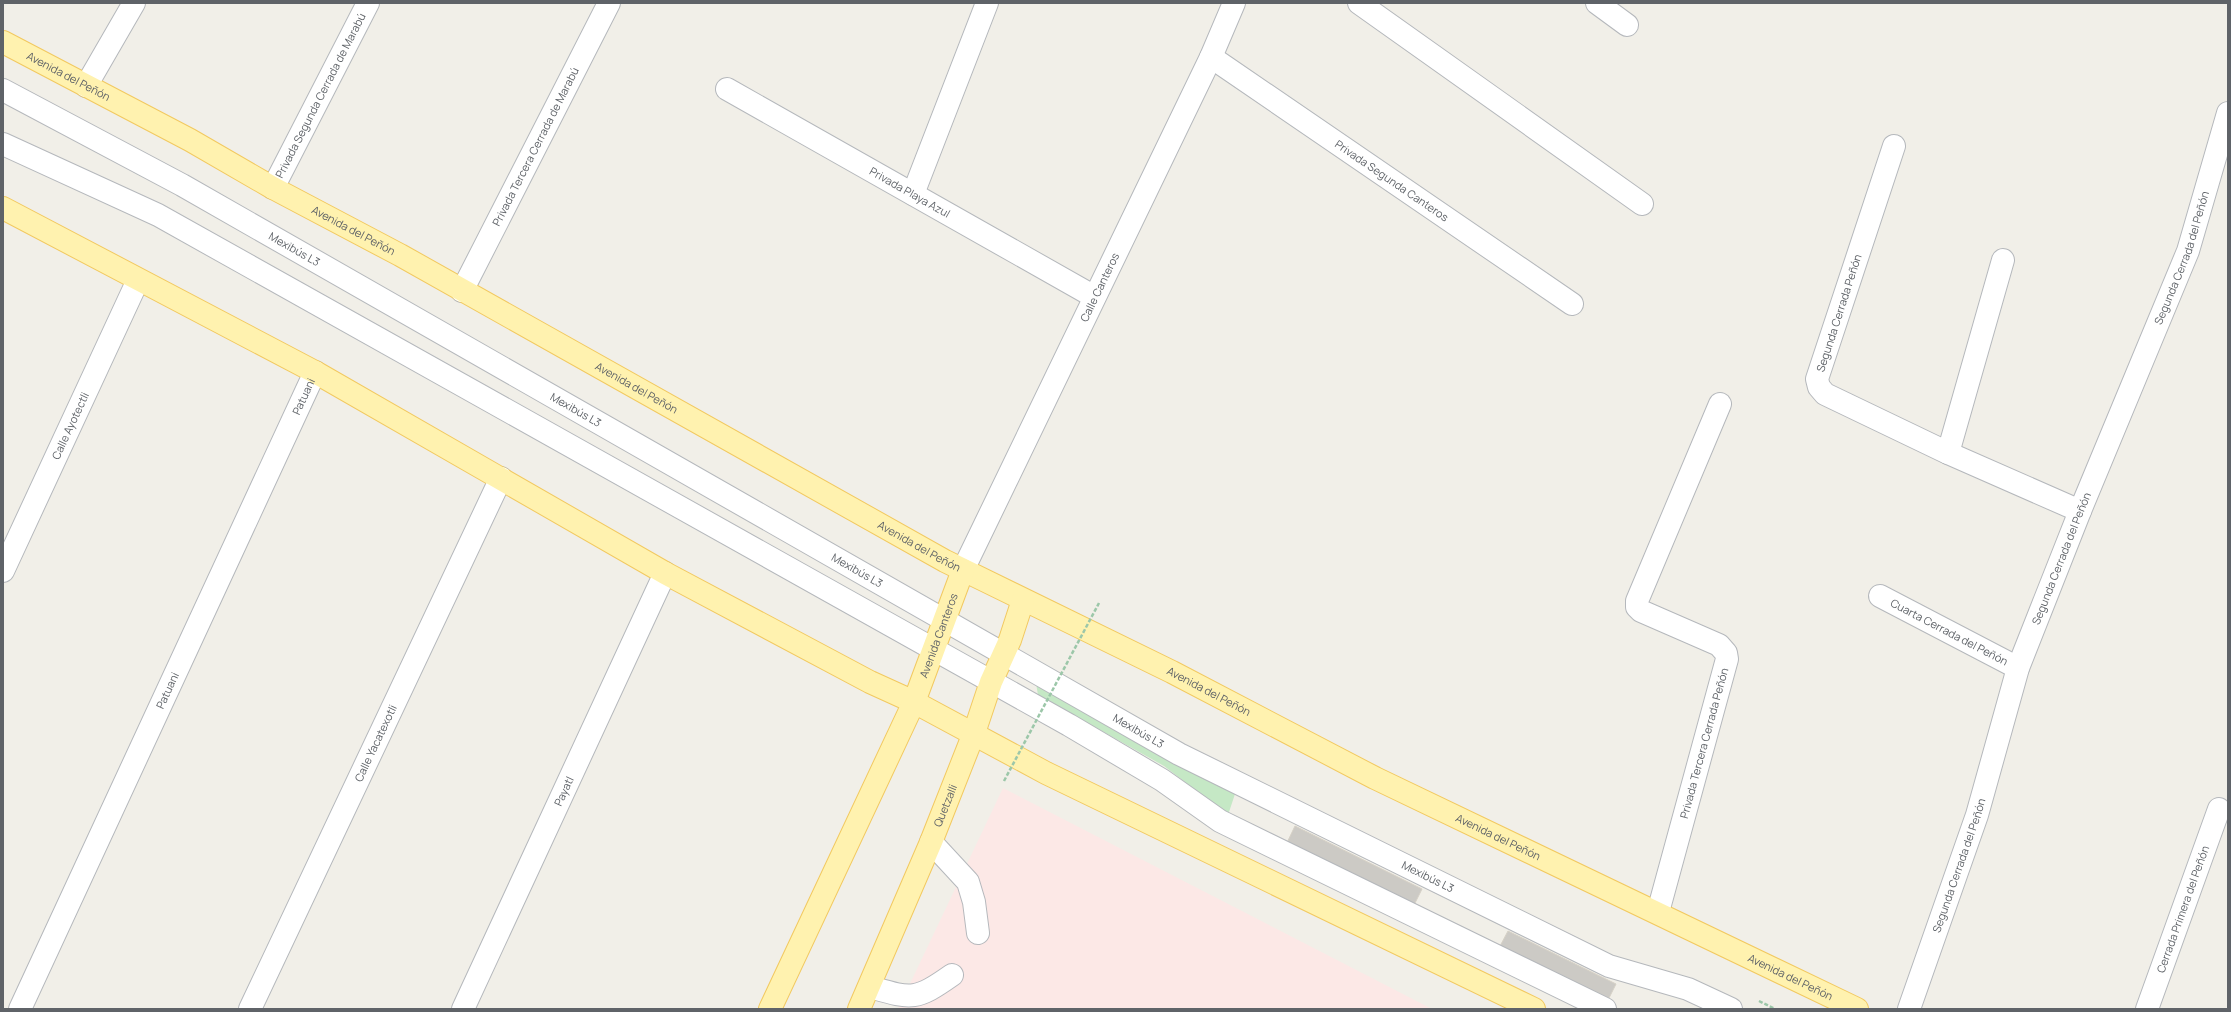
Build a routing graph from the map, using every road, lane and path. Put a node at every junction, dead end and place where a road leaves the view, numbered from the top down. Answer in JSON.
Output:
{"nodes":[{"id":1,"x":134,"y":3,"type":"edge"},
{"id":2,"x":368,"y":3,"type":"edge"},
{"id":3,"x":609,"y":3,"type":"edge"},
{"id":4,"x":987,"y":3,"type":"edge"},
{"id":5,"x":1234,"y":3,"type":"edge"},
{"id":6,"x":1359,"y":3,"type":"edge"},
{"id":7,"x":1597,"y":3,"type":"edge"},
{"id":8,"x":1627,"y":25,"type":"dead end"},
{"id":9,"x":3,"y":42,"type":"edge"},
{"id":10,"x":1211,"y":56,"type":"junction"},
{"id":11,"x":86,"y":86,"type":"junction"},
{"id":12,"x":727,"y":89,"type":"dead end"},
{"id":13,"x":3,"y":90,"type":"edge"},
{"id":14,"x":2228,"y":113,"type":"edge"},
{"id":15,"x":3,"y":144,"type":"edge"},
{"id":16,"x":1894,"y":146,"type":"dead end"},
{"id":17,"x":273,"y":188,"type":"junction"},
{"id":18,"x":913,"y":194,"type":"junction"},
{"id":19,"x":1642,"y":204,"type":"dead end"},
{"id":20,"x":3,"y":208,"type":"edge"},
{"id":21,"x":2004,"y":260,"type":"dead end"},
{"id":22,"x":138,"y":280,"type":"junction"},
{"id":23,"x":462,"y":291,"type":"junction"},
{"id":24,"x":1094,"y":296,"type":"junction"},
{"id":25,"x":1572,"y":304,"type":"dead end"},
{"id":26,"x":315,"y":372,"type":"junction"},
{"id":27,"x":1720,"y":404,"type":"dead end"},
{"id":28,"x":1948,"y":453,"type":"junction"},
{"id":29,"x":501,"y":478,"type":"junction"},
{"id":30,"x":2080,"y":511,"type":"junction"},
{"id":31,"x":963,"y":570,"type":"junction"},
{"id":32,"x":3,"y":571,"type":"edge"},
{"id":33,"x":665,"y":573,"type":"junction"},
{"id":34,"x":1880,"y":596,"type":"dead end"},
{"id":35,"x":1023,"y":600,"type":"junction"},
{"id":36,"x":1099,"y":603,"type":"dead end"},
{"id":37,"x":943,"y":619,"type":"junction"},
{"id":38,"x":933,"y":649,"type":"junction"},
{"id":39,"x":1003,"y":652,"type":"junction"},
{"id":40,"x":2018,"y":668,"type":"junction"},
{"id":41,"x":991,"y":682,"type":"junction"},
{"id":42,"x":914,"y":702,"type":"junction"},
{"id":43,"x":974,"y":733,"type":"junction"},
{"id":44,"x":1004,"y":781,"type":"dead end"},
{"id":45,"x":2219,"y":809,"type":"dead end"},
{"id":46,"x":931,"y":842,"type":"junction"},
{"id":47,"x":1658,"y":912,"type":"junction"},
{"id":48,"x":978,"y":933,"type":"dead end"},
{"id":49,"x":952,"y":975,"type":"dead end"},
{"id":50,"x":870,"y":987,"type":"junction"},
{"id":51,"x":20,"y":1009,"type":"edge"},
{"id":52,"x":250,"y":1009,"type":"edge"},
{"id":53,"x":463,"y":1009,"type":"edge"},
{"id":54,"x":770,"y":1009,"type":"edge"},
{"id":55,"x":859,"y":1009,"type":"edge"},
{"id":56,"x":1534,"y":1009,"type":"edge"},
{"id":57,"x":1604,"y":1009,"type":"edge"},
{"id":58,"x":1731,"y":1009,"type":"edge"},
{"id":59,"x":1857,"y":1009,"type":"edge"},
{"id":60,"x":1909,"y":1009,"type":"edge"},
{"id":61,"x":2147,"y":1009,"type":"edge"}],
"edges":[{"from":1,"to":11,"type":"street"},
{"from":2,"to":17,"type":"street","name":"Privada Segunda Cerrada de Marabú"},
{"from":3,"to":23,"type":"street","name":"Privada Tercera Cerrada de Marabú"},
{"from":4,"to":18,"type":"street"},
{"from":5,"to":10,"type":"street","name":"Calle Canteros"},
{"from":6,"to":19,"type":"street"},
{"from":7,"to":8,"type":"street"},
{"from":9,"to":11,"type":"main road","name":"Avenida del Peñón"},
{"from":10,"to":24,"type":"street","name":"Calle Canteros"},
{"from":10,"to":25,"type":"street","name":"Privada Segunda Canteros"},
{"from":11,"to":17,"type":"main road","name":"Avenida del Peñón"},
{"from":12,"to":18,"type":"street","name":"Privada Playa Azul"},
{"from":13,"to":37,"type":"street","name":"Mexibús L3"},
{"from":14,"to":30,"type":"street","name":"Segunda Cerrada del Peñón"},
{"from":15,"to":38,"type":"street"},
{"from":16,"to":28,"type":"street","name":"Segunda Cerrada Peñón"},
{"from":17,"to":23,"type":"main road","name":"Avenida del Peñón"},
{"from":18,"to":24,"type":"street","name":"Privada Playa Azul"},
{"from":20,"to":22,"type":"main road"},
{"from":21,"to":28,"type":"street"},
{"from":22,"to":26,"type":"main road"},
{"from":22,"to":32,"type":"street","name":"Calle Ayotectli"},
{"from":23,"to":31,"type":"main road","name":"Avenida del Peñón"},
{"from":24,"to":31,"type":"street","name":"Calle Canteros"},
{"from":26,"to":29,"type":"main road"},
{"from":26,"to":51,"type":"street","name":"Patuani"},
{"from":27,"to":47,"type":"street","name":"Privada Tercera Cerrada Peñón"},
{"from":28,"to":30,"type":"street","name":"Segunda Cerrada Peñón"},
{"from":29,"to":33,"type":"main road"},
{"from":29,"to":52,"type":"street","name":"Calle Yacatexotli"},
{"from":30,"to":40,"type":"street","name":"Segunda Cerrada del Peñón"},
{"from":31,"to":35,"type":"main road","name":"Avenida del Peñón"},
{"from":31,"to":37,"type":"main road","name":"Avenida Canteros"},
{"from":33,"to":42,"type":"main road"},
{"from":33,"to":53,"type":"street","name":"Payatl"},
{"from":34,"to":40,"type":"street","name":"Cuarta Cerrada del Peñón"},
{"from":35,"to":39,"type":"main road","name":"Quetzalli"},
{"from":35,"to":47,"type":"main road","name":"Avenida del Peñón"},
{"from":36,"to":44,"type":"path","bridge":true},
{"from":37,"to":38,"type":"main road","name":"Avenida Canteros"},
{"from":37,"to":39,"type":"street","name":"Mexibús L3"},
{"from":38,"to":41,"type":"street"},
{"from":38,"to":42,"type":"main road","name":"Avenida Canteros"},
{"from":39,"to":41,"type":"main road","name":"Quetzalli"},
{"from":39,"to":58,"type":"street","name":"Mexibús L3"},
{"from":40,"to":60,"type":"street","name":"Segunda Cerrada del Peñón"},
{"from":41,"to":43,"type":"main road","name":"Quetzalli"},
{"from":41,"to":57,"type":"street"},
{"from":42,"to":43,"type":"main road"},
{"from":42,"to":54,"type":"main road"},
{"from":43,"to":46,"type":"main road","name":"Quetzalli"},
{"from":43,"to":56,"type":"main road"},
{"from":45,"to":61,"type":"street","name":"Cerrada Primera del Peñón"},
{"from":46,"to":48,"type":"street"},
{"from":46,"to":50,"type":"main road","name":"Quetzalli"},
{"from":47,"to":59,"type":"main road","name":"Avenida del Peñón"},
{"from":49,"to":50,"type":"street"},
{"from":50,"to":55,"type":"main road","name":"Quetzalli"}]}
